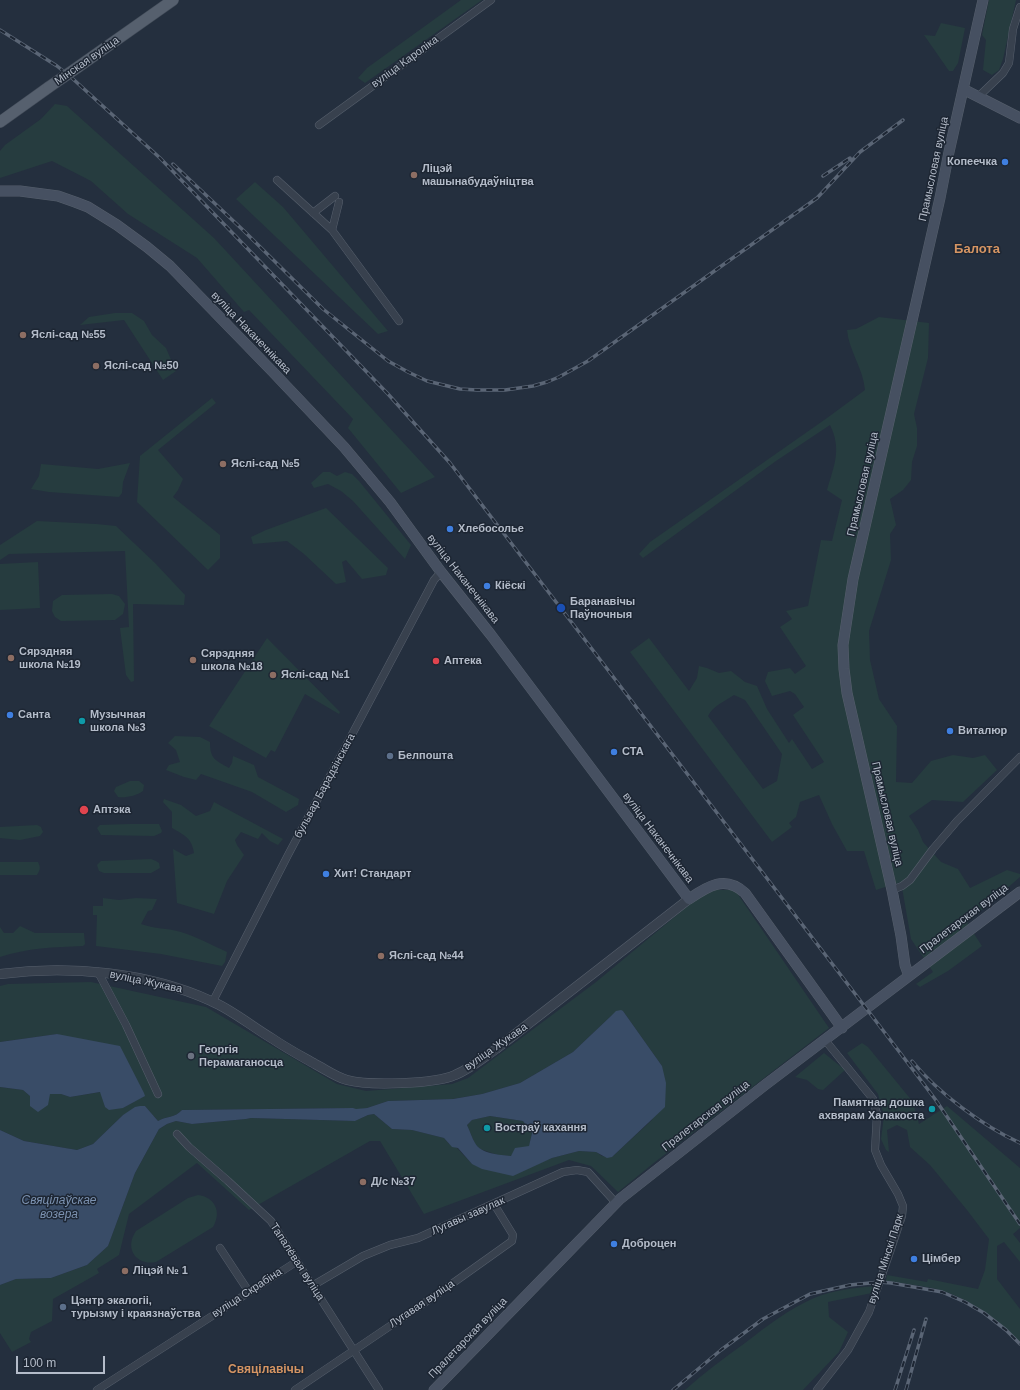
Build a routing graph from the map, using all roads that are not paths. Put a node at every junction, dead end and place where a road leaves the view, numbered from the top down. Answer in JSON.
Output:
{"nodes":[{"id":1,"x":173,"y":0,"type":"edge"},
{"id":2,"x":491,"y":0,"type":"edge"},
{"id":3,"x":983,"y":0,"type":"edge"},
{"id":4,"x":1020,"y":7,"type":"edge"},
{"id":5,"x":964,"y":88,"type":"junction"},
{"id":6,"x":979,"y":96,"type":"junction"},
{"id":7,"x":1020,"y":118,"type":"edge"},
{"id":8,"x":0,"y":122,"type":"edge"},
{"id":9,"x":319,"y":125,"type":"dead end"},
{"id":10,"x":277,"y":180,"type":"dead end"},
{"id":11,"x":0,"y":191,"type":"edge"},
{"id":12,"x":313,"y":213,"type":"junction"},
{"id":13,"x":332,"y":230,"type":"junction"},
{"id":14,"x":399,"y":321,"type":"dead end"},
{"id":15,"x":441,"y":572,"type":"junction"},
{"id":16,"x":1020,"y":757,"type":"edge"},
{"id":17,"x":892,"y":890,"type":"junction"},
{"id":18,"x":1020,"y":892,"type":"edge"},
{"id":19,"x":689,"y":899,"type":"junction"},
{"id":20,"x":98,"y":972,"type":"junction"},
{"id":21,"x":0,"y":974,"type":"edge"},
{"id":22,"x":908,"y":976,"type":"junction"},
{"id":23,"x":213,"y":1001,"type":"junction"},
{"id":24,"x":842,"y":1028,"type":"junction"},
{"id":25,"x":825,"y":1040,"type":"junction"},
{"id":26,"x":158,"y":1094,"type":"dead end"},
{"id":27,"x":177,"y":1134,"type":"dead end"},
{"id":28,"x":616,"y":1203,"type":"junction"},
{"id":29,"x":494,"y":1204,"type":"junction"},
{"id":30,"x":220,"y":1248,"type":"dead end"},
{"id":31,"x":296,"y":1262,"type":"junction"},
{"id":32,"x":312,"y":1286,"type":"junction"},
{"id":33,"x":248,"y":1292,"type":"junction"},
{"id":34,"x":354,"y":1351,"type":"junction"},
{"id":35,"x":97,"y":1390,"type":"edge"},
{"id":36,"x":295,"y":1390,"type":"edge"},
{"id":37,"x":379,"y":1390,"type":"edge"},
{"id":38,"x":434,"y":1390,"type":"edge"},
{"id":39,"x":817,"y":1390,"type":"edge"}],
"edges":[{"from":1,"to":8,"type":"main road","name":"Мінская вуліца","bridge":true},
{"from":2,"to":9,"type":"street","name":"вуліца Кароліка"},
{"from":3,"to":5,"type":"main road","name":"Прамысловая вуліца"},
{"from":4,"to":6,"type":"street"},
{"from":5,"to":6,"type":"main road"},
{"from":5,"to":17,"type":"main road","name":"Прамысловая вуліца"},
{"from":6,"to":7,"type":"main road"},
{"from":10,"to":12,"type":"street"},
{"from":11,"to":15,"type":"main road","name":"вуліца Наканечнікава"},
{"from":12,"to":13,"type":"street"},
{"from":12,"to":13,"type":"street"},
{"from":13,"to":14,"type":"street"},
{"from":15,"to":19,"type":"main road","name":"вуліца Наканечнікава"},
{"from":15,"to":23,"type":"street","name":"бульвар Барадзінскага"},
{"from":16,"to":17,"type":"street"},
{"from":17,"to":22,"type":"main road","name":"Прамысловая вуліца"},
{"from":18,"to":22,"type":"main road","name":"Пралетарская вуліца"},
{"from":19,"to":23,"type":"street","name":"вуліца Жукава"},
{"from":19,"to":24,"type":"main road","name":"вуліца Наканечнікава"},
{"from":20,"to":21,"type":"street","name":"вуліца Жукава"},
{"from":20,"to":23,"type":"street","name":"вуліца Жукава"},
{"from":20,"to":26,"type":"street"},
{"from":22,"to":24,"type":"main road","name":"Пралетарская вуліца"},
{"from":24,"to":25,"type":"main road","name":"Пралетарская вуліца"},
{"from":25,"to":28,"type":"main road","name":"Пралетарская вуліца"},
{"from":25,"to":39,"type":"street","name":"вуліца Мінскі Парк"},
{"from":27,"to":31,"type":"street","name":"Тапалёвая вуліца"},
{"from":28,"to":29,"type":"street","name":"Лугавы завулак"},
{"from":28,"to":38,"type":"main road","name":"Пралетарская вуліца"},
{"from":29,"to":32,"type":"street","name":"Лугавы завулак"},
{"from":29,"to":34,"type":"street","name":"Лугавая вуліца"},
{"from":30,"to":33,"type":"street"},
{"from":31,"to":32,"type":"street","name":"Тапалёвая вуліца"},
{"from":31,"to":33,"type":"street","name":"вуліца Скрабіна"},
{"from":32,"to":34,"type":"street","name":"Тапалёвая вуліца"},
{"from":33,"to":35,"type":"street","name":"вуліца Скрабіна"},
{"from":34,"to":36,"type":"street","name":"Лугавая вуліца"},
{"from":34,"to":37,"type":"street","name":"Тапалёвая вуліца"}]}
